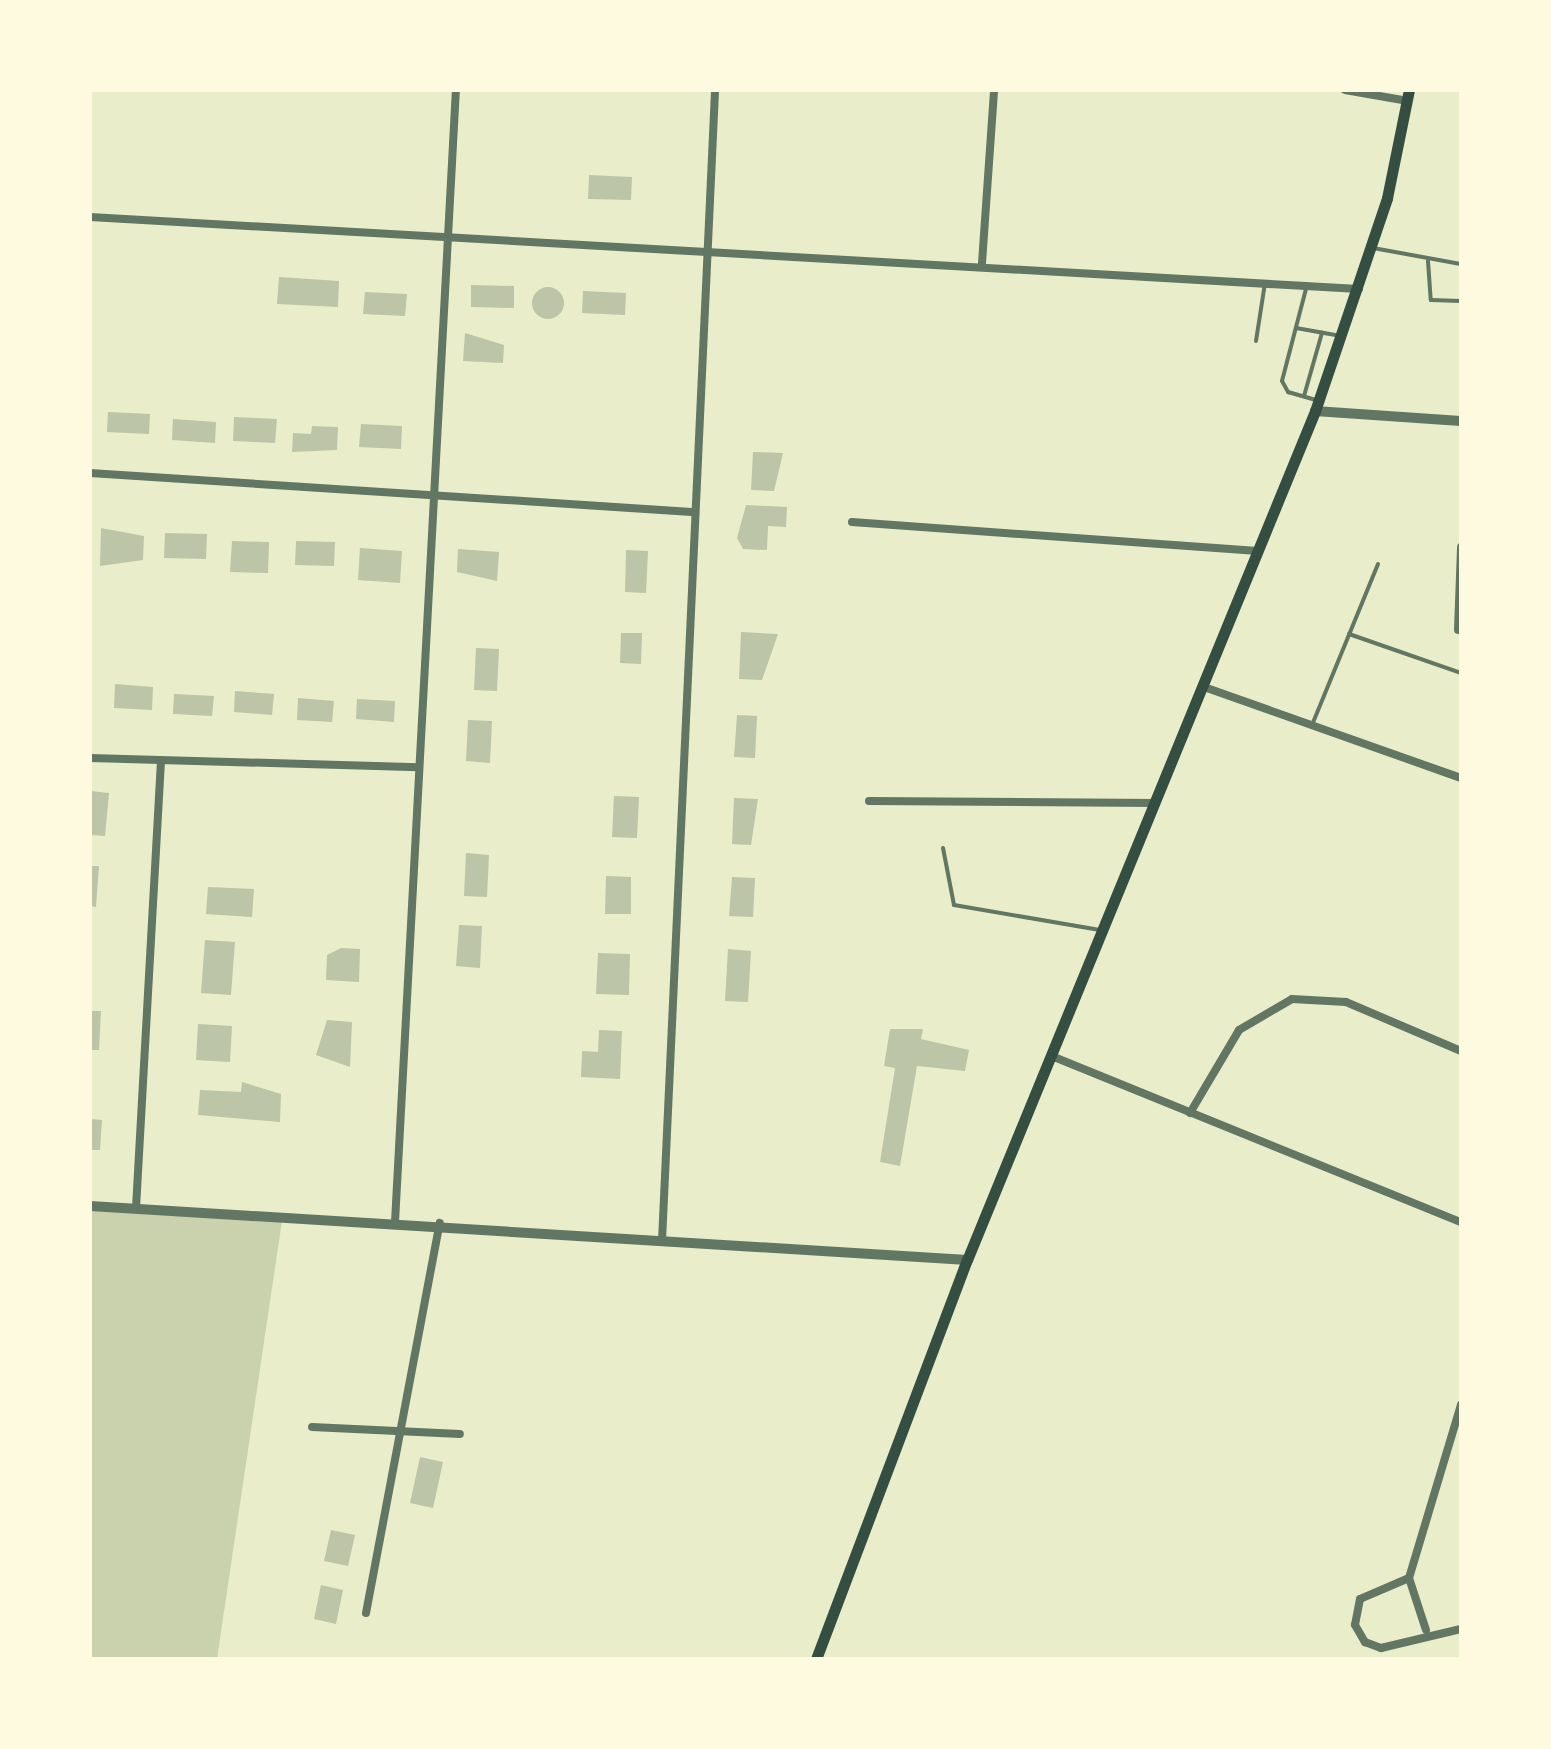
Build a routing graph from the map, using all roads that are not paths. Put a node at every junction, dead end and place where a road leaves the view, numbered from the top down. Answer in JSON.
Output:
{"nodes":[{"id":1,"x":456,"y":90,"type":"edge"},
{"id":2,"x":715,"y":90,"type":"edge"},
{"id":3,"x":994,"y":90,"type":"edge"},
{"id":4,"x":1345,"y":90,"type":"edge"},
{"id":5,"x":1409,"y":96,"type":"edge"},
{"id":6,"x":90,"y":217,"type":"edge"},
{"id":7,"x":449,"y":237,"type":"junction"},
{"id":8,"x":706,"y":248,"type":"junction"},
{"id":9,"x":1372,"y":248,"type":"junction"},
{"id":10,"x":1428,"y":261,"type":"junction"},
{"id":11,"x":982,"y":263,"type":"junction"},
{"id":12,"x":1461,"y":264,"type":"edge"},
{"id":13,"x":1264,"y":282,"type":"junction"},
{"id":14,"x":1307,"y":286,"type":"junction"},
{"id":15,"x":1359,"y":289,"type":"junction"},
{"id":16,"x":1461,"y":301,"type":"edge"},
{"id":17,"x":1296,"y":328,"type":"junction"},
{"id":18,"x":1322,"y":333,"type":"junction"},
{"id":19,"x":1342,"y":336,"type":"junction"},
{"id":20,"x":1256,"y":341,"type":"dead end"},
{"id":21,"x":1304,"y":397,"type":"junction"},
{"id":22,"x":1317,"y":406,"type":"junction"},
{"id":23,"x":1461,"y":420,"type":"edge"},
{"id":24,"x":90,"y":474,"type":"edge"},
{"id":25,"x":434,"y":492,"type":"junction"},
{"id":26,"x":692,"y":512,"type":"junction"},
{"id":27,"x":852,"y":522,"type":"dead end"},
{"id":28,"x":1461,"y":546,"type":"edge"},
{"id":29,"x":1258,"y":551,"type":"junction"},
{"id":30,"x":1378,"y":564,"type":"dead end"},
{"id":31,"x":1458,"y":630,"type":"dead end"},
{"id":32,"x":1349,"y":634,"type":"junction"},
{"id":33,"x":1461,"y":673,"type":"edge"},
{"id":34,"x":1204,"y":686,"type":"junction"},
{"id":35,"x":1312,"y":725,"type":"junction"},
{"id":36,"x":90,"y":758,"type":"edge"},
{"id":37,"x":162,"y":762,"type":"junction"},
{"id":38,"x":419,"y":767,"type":"junction"},
{"id":39,"x":1461,"y":778,"type":"edge"},
{"id":40,"x":869,"y":801,"type":"dead end"},
{"id":41,"x":1156,"y":804,"type":"junction"},
{"id":42,"x":943,"y":848,"type":"dead end"},
{"id":43,"x":1104,"y":932,"type":"junction"},
{"id":44,"x":1461,"y":1051,"type":"edge"},
{"id":45,"x":1054,"y":1057,"type":"junction"},
{"id":46,"x":1190,"y":1112,"type":"junction"},
{"id":47,"x":90,"y":1206,"type":"edge"},
{"id":48,"x":136,"y":1208,"type":"junction"},
{"id":49,"x":395,"y":1222,"type":"junction"},
{"id":50,"x":1461,"y":1222,"type":"edge"},
{"id":51,"x":440,"y":1223,"type":"junction"},
{"id":52,"x":662,"y":1241,"type":"junction"},
{"id":53,"x":967,"y":1260,"type":"junction"},
{"id":54,"x":1461,"y":1405,"type":"edge"},
{"id":55,"x":312,"y":1427,"type":"dead end"},
{"id":56,"x":401,"y":1433,"type":"junction"},
{"id":57,"x":460,"y":1434,"type":"dead end"},
{"id":58,"x":1410,"y":1578,"type":"junction"},
{"id":59,"x":366,"y":1613,"type":"dead end"},
{"id":60,"x":1461,"y":1629,"type":"edge"},
{"id":61,"x":1426,"y":1630,"type":"junction"},
{"id":62,"x":816,"y":1659,"type":"edge"}],
"edges":[{"from":1,"to":7,"type":"street"},
{"from":2,"to":8,"type":"street"},
{"from":3,"to":11,"type":"street"},
{"from":4,"to":5,"type":"street"},
{"from":5,"to":9,"type":"main road"},
{"from":6,"to":7,"type":"street"},
{"from":7,"to":8,"type":"street"},
{"from":7,"to":25,"type":"street"},
{"from":8,"to":11,"type":"street"},
{"from":8,"to":26,"type":"street"},
{"from":9,"to":10,"type":"lane"},
{"from":9,"to":15,"type":"main road"},
{"from":10,"to":12,"type":"lane"},
{"from":10,"to":16,"type":"lane"},
{"from":11,"to":13,"type":"street"},
{"from":13,"to":14,"type":"street"},
{"from":13,"to":20,"type":"lane"},
{"from":14,"to":15,"type":"street"},
{"from":14,"to":17,"type":"lane"},
{"from":15,"to":19,"type":"main road"},
{"from":17,"to":18,"type":"lane"},
{"from":17,"to":21,"type":"lane"},
{"from":18,"to":19,"type":"lane"},
{"from":18,"to":21,"type":"lane"},
{"from":19,"to":22,"type":"main road"},
{"from":21,"to":22,"type":"lane"},
{"from":22,"to":23,"type":"street"},
{"from":22,"to":29,"type":"main road"},
{"from":24,"to":25,"type":"street"},
{"from":25,"to":26,"type":"street"},
{"from":25,"to":38,"type":"street"},
{"from":26,"to":52,"type":"street"},
{"from":27,"to":29,"type":"street"},
{"from":28,"to":31,"type":"street"},
{"from":29,"to":34,"type":"main road"},
{"from":30,"to":32,"type":"lane"},
{"from":32,"to":33,"type":"lane"},
{"from":32,"to":35,"type":"lane"},
{"from":34,"to":35,"type":"street"},
{"from":34,"to":41,"type":"main road"},
{"from":35,"to":39,"type":"street"},
{"from":36,"to":37,"type":"street"},
{"from":37,"to":38,"type":"street"},
{"from":37,"to":48,"type":"street"},
{"from":38,"to":49,"type":"street"},
{"from":40,"to":41,"type":"street"},
{"from":41,"to":43,"type":"main road"},
{"from":42,"to":43,"type":"lane"},
{"from":43,"to":45,"type":"main road"},
{"from":44,"to":46,"type":"street"},
{"from":45,"to":46,"type":"street"},
{"from":45,"to":53,"type":"main road"},
{"from":46,"to":50,"type":"street"},
{"from":47,"to":48,"type":"street"},
{"from":48,"to":49,"type":"street"},
{"from":49,"to":51,"type":"street"},
{"from":51,"to":52,"type":"street"},
{"from":51,"to":56,"type":"street"},
{"from":52,"to":53,"type":"street"},
{"from":53,"to":62,"type":"main road"},
{"from":54,"to":58,"type":"street"},
{"from":55,"to":56,"type":"street"},
{"from":56,"to":57,"type":"street"},
{"from":56,"to":59,"type":"street"},
{"from":58,"to":61,"type":"street"},
{"from":58,"to":61,"type":"street"},
{"from":60,"to":61,"type":"street"}]}
